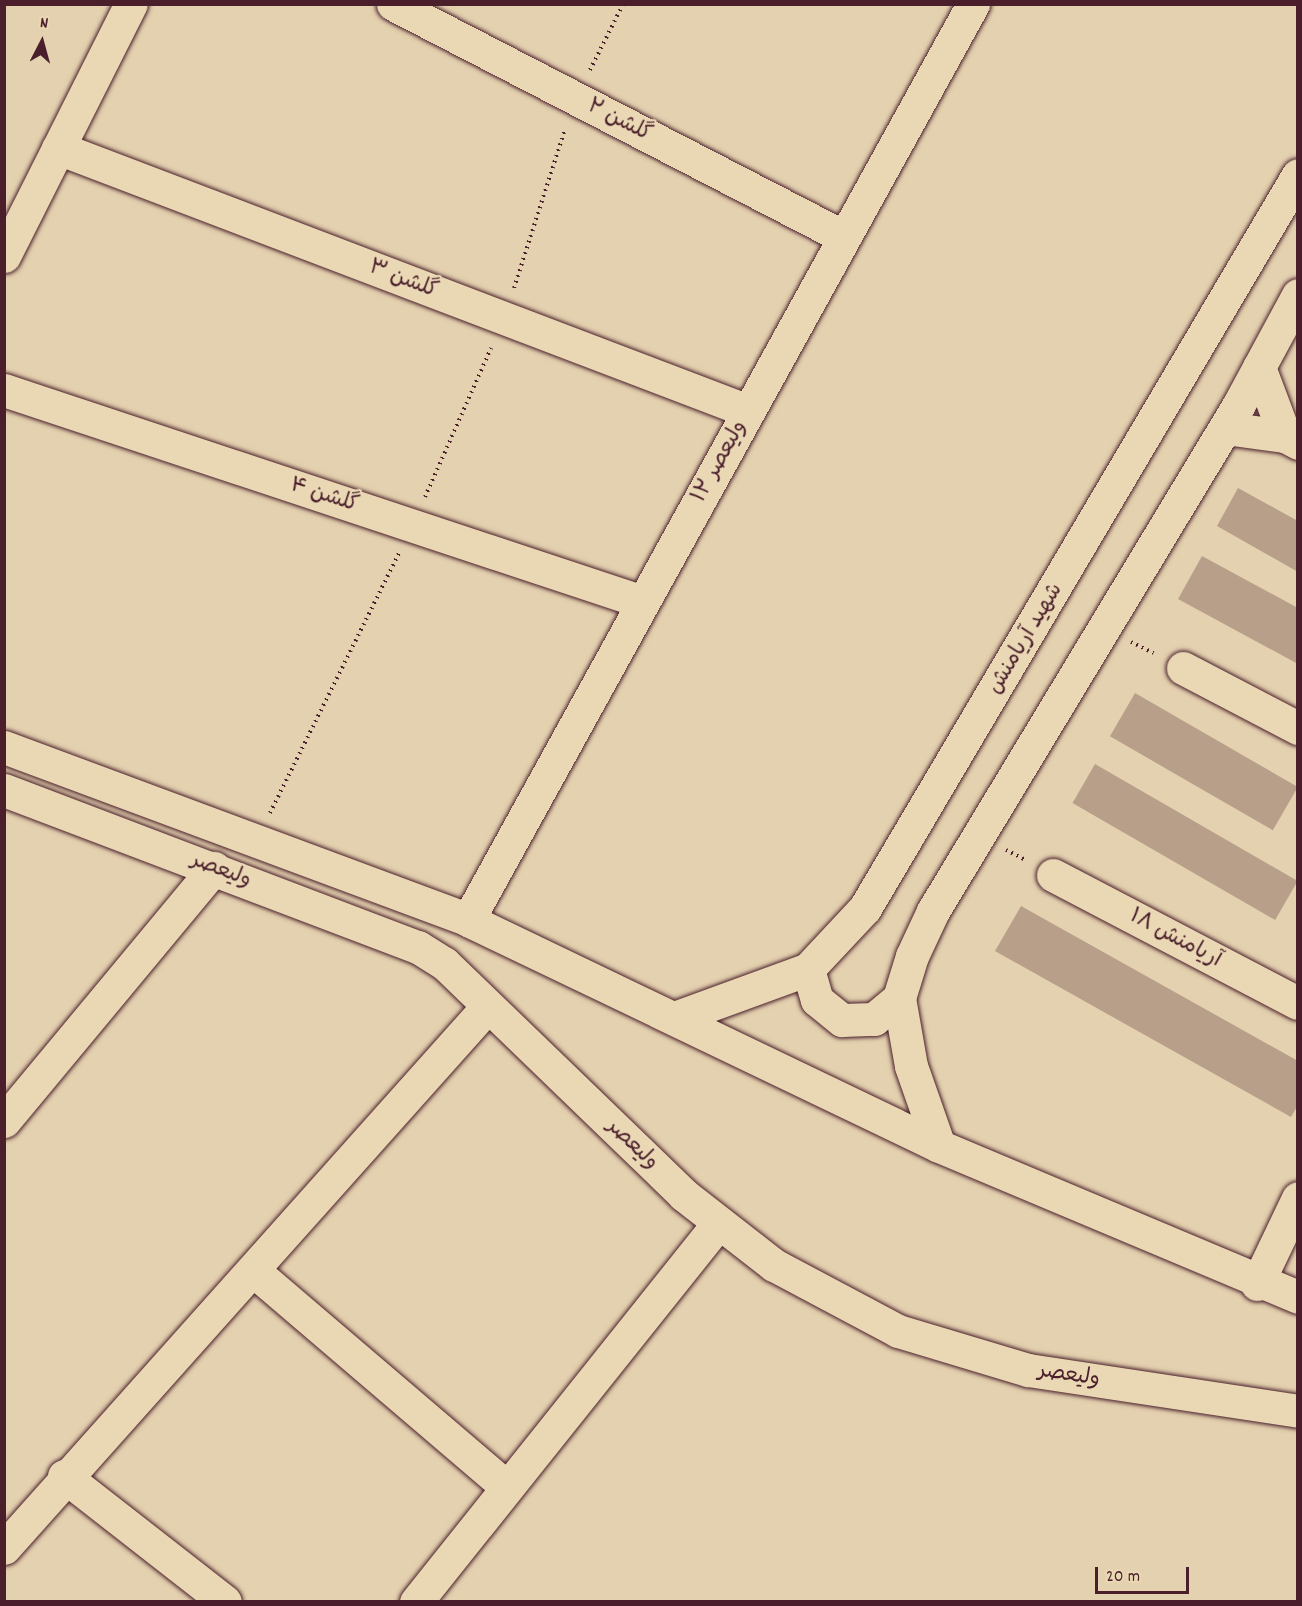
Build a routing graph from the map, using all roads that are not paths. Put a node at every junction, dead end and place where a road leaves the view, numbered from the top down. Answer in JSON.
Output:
{"nodes":[{"id":1,"x":131,"y":4,"type":"edge"},
{"id":2,"x":393,"y":4,"type":"edge"},
{"id":3,"x":973,"y":4,"type":"edge"},
{"id":4,"x":58,"y":148,"type":"junction"},
{"id":5,"x":1298,"y":175,"type":"edge"},
{"id":6,"x":16,"y":202,"type":"edge"},
{"id":7,"x":844,"y":237,"type":"junction"},
{"id":8,"x":4,"y":256,"type":"edge"},
{"id":9,"x":1298,"y":295,"type":"edge"},
{"id":10,"x":1259,"y":367,"type":"junction"},
{"id":11,"x":4,"y":390,"type":"edge"},
{"id":12,"x":748,"y":411,"type":"junction"},
{"id":13,"x":1225,"y":428,"type":"junction"},
{"id":14,"x":1291,"y":440,"type":"edge"},
{"id":15,"x":643,"y":603,"type":"junction"},
{"id":16,"x":1182,"y":668,"type":"road end"},
{"id":17,"x":1298,"y":728,"type":"edge"},
{"id":18,"x":4,"y":747,"type":"edge"},
{"id":19,"x":4,"y":790,"type":"edge"},
{"id":20,"x":214,"y":868,"type":"junction"},
{"id":21,"x":1053,"y":875,"type":"road end"},
{"id":22,"x":468,"y":920,"type":"junction"},
{"id":23,"x":808,"y":969,"type":"junction"},
{"id":24,"x":899,"y":998,"type":"junction"},
{"id":25,"x":1298,"y":1003,"type":"edge"},
{"id":26,"x":487,"y":1007,"type":"junction"},
{"id":27,"x":677,"y":1017,"type":"junction"},
{"id":28,"x":7,"y":1114,"type":"edge"},
{"id":29,"x":939,"y":1146,"type":"junction"},
{"id":30,"x":1298,"y":1198,"type":"edge"},
{"id":31,"x":719,"y":1223,"type":"junction"},
{"id":32,"x":255,"y":1272,"type":"junction"},
{"id":33,"x":1257,"y":1284,"type":"junction"},
{"id":34,"x":1298,"y":1297,"type":"edge"},
{"id":35,"x":1298,"y":1411,"type":"edge"},
{"id":36,"x":64,"y":1476,"type":"junction"},
{"id":37,"x":507,"y":1487,"type":"junction"},
{"id":38,"x":4,"y":1548,"type":"edge"},
{"id":39,"x":225,"y":1602,"type":"edge"},
{"id":40,"x":416,"y":1602,"type":"edge"}],
"edges":[{"from":1,"to":4,"type":"street"},
{"from":2,"to":7,"type":"street","name":"گلشن ۲"},
{"from":3,"to":7,"type":"street","name":"ولیعصر ۱۲"},
{"from":4,"to":6,"type":"street"},
{"from":4,"to":12,"type":"street","name":"گلشن ۳"},
{"from":5,"to":23,"type":"street","name":"شهید آریامنش"},
{"from":6,"to":8,"type":"street"},
{"from":7,"to":12,"type":"street","name":"ولیعصر ۱۲"},
{"from":9,"to":10,"type":"street"},
{"from":10,"to":13,"type":"street"},
{"from":10,"to":14,"type":"street"},
{"from":11,"to":15,"type":"street","name":"گلشن ۴"},
{"from":12,"to":15,"type":"street","name":"ولیعصر ۱۲"},
{"from":13,"to":14,"type":"street"},
{"from":13,"to":24,"type":"street"},
{"from":15,"to":22,"type":"street","name":"ولیعصر ۱۲"},
{"from":16,"to":17,"type":"street"},
{"from":18,"to":22,"type":"street","name":"ولیعصر"},
{"from":19,"to":20,"type":"street","name":"ولیعصر"},
{"from":20,"to":26,"type":"street","name":"ولیعصر"},
{"from":20,"to":28,"type":"street"},
{"from":21,"to":25,"type":"street","name":"آریامنش ۱۸"},
{"from":22,"to":27,"type":"street","name":"ولیعصر"},
{"from":23,"to":24,"type":"street"},
{"from":23,"to":27,"type":"street","name":"شهید آریامنش"},
{"from":24,"to":29,"type":"street"},
{"from":26,"to":31,"type":"street","name":"ولیعصر"},
{"from":26,"to":32,"type":"street"},
{"from":27,"to":29,"type":"street","name":"ولیعصر"},
{"from":29,"to":33,"type":"street","name":"ولیعصر"},
{"from":30,"to":33,"type":"street"},
{"from":31,"to":35,"type":"street","name":"ولیعصر"},
{"from":31,"to":37,"type":"street"},
{"from":32,"to":36,"type":"street"},
{"from":32,"to":37,"type":"street"},
{"from":33,"to":34,"type":"street","name":"ولیعصر"},
{"from":36,"to":38,"type":"street"},
{"from":36,"to":39,"type":"street"},
{"from":37,"to":40,"type":"street"}]}
